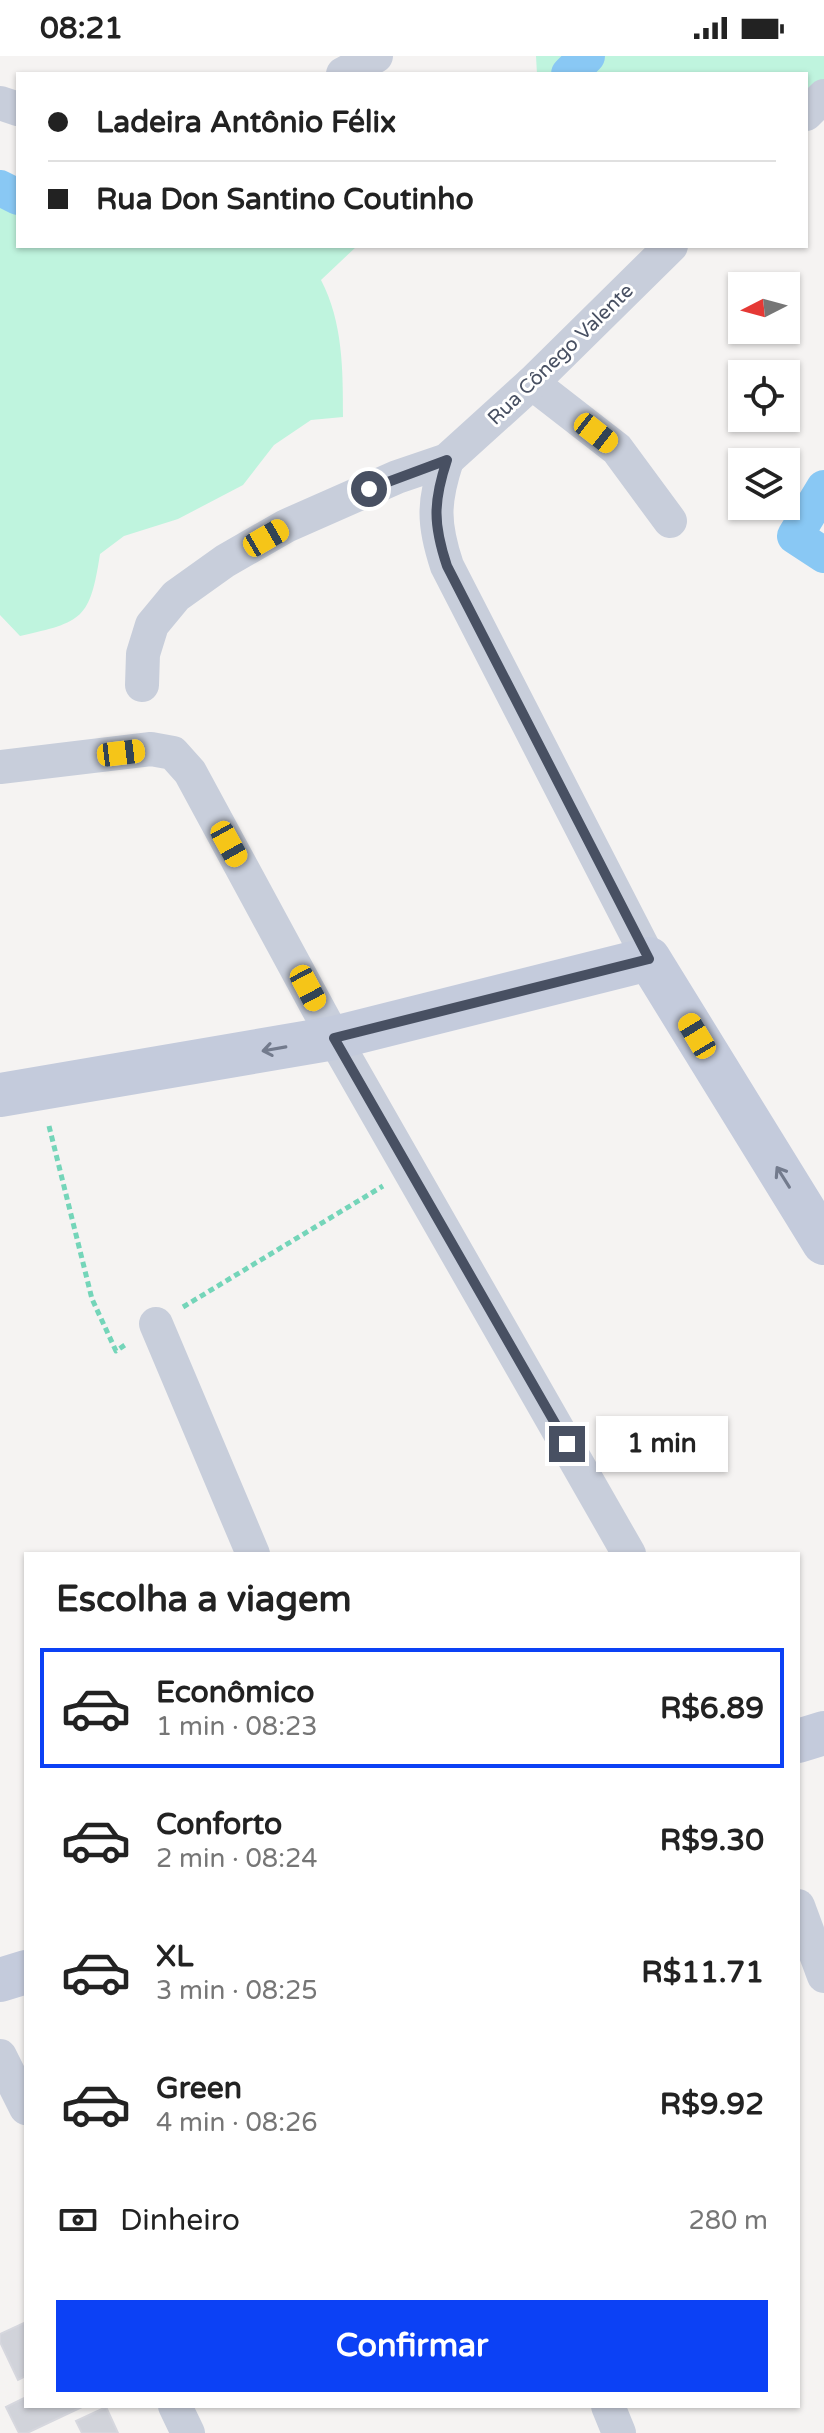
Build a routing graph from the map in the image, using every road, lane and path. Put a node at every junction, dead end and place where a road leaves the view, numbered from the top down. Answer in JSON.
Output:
{"nodes":[{"id":1,"x":376,"y":56,"type":"edge"},
{"id":2,"x":347,"y":72,"type":"edge"},
{"id":3,"x":824,"y":96,"type":"edge"},
{"id":4,"x":808,"y":112,"type":"edge"},
{"id":5,"x":669,"y":248,"type":"edge"},
{"id":6,"x":532,"y":383,"type":"junction"},
{"id":7,"x":447,"y":460,"type":"junction"},
{"id":8,"x":670,"y":521,"type":"dead end"},
{"id":9,"x":142,"y":685,"type":"dead end"},
{"id":10,"x":0,"y":767,"type":"edge"},
{"id":11,"x":649,"y":959,"type":"junction"},
{"id":12,"x":334,"y":1038,"type":"junction"},
{"id":13,"x":20,"y":1093,"type":"edge"},
{"id":14,"x":412,"y":1169,"type":"junction"},
{"id":15,"x":824,"y":1243,"type":"edge"},
{"id":16,"x":156,"y":1324,"type":"junction"},
{"id":17,"x":252,"y":1552,"type":"edge"},
{"id":18,"x":628,"y":1552,"type":"edge"},
{"id":19,"x":824,"y":1733,"type":"edge"},
{"id":20,"x":800,"y":1740,"type":"edge"},
{"id":21,"x":800,"y":1911,"type":"edge"},
{"id":22,"x":24,"y":1973,"type":"edge"},
{"id":23,"x":824,"y":1976,"type":"edge"},
{"id":24,"x":0,"y":1980,"type":"edge"},
{"id":25,"x":0,"y":2056,"type":"edge"},
{"id":26,"x":24,"y":2104,"type":"edge"},
{"id":27,"x":176,"y":2408,"type":"edge"},
{"id":28,"x":609,"y":2408,"type":"edge"},
{"id":29,"x":188,"y":2433,"type":"edge"},
{"id":30,"x":619,"y":2433,"type":"edge"}],
"edges":[{"from":1,"to":2,"type":"street"},
{"from":3,"to":4,"type":"street"},
{"from":5,"to":6,"type":"street","name":"Rua Cônego Valente"},
{"from":6,"to":7,"type":"street","name":"Rua Cônego Valente"},
{"from":6,"to":8,"type":"street"},
{"from":7,"to":9,"type":"street"},
{"from":7,"to":11,"type":"street"},
{"from":10,"to":12,"type":"street"},
{"from":11,"to":12,"type":"street"},
{"from":15,"to":11,"type":"street","one_way":true},
{"from":12,"to":13,"type":"street","one_way":true},
{"from":12,"to":14,"type":"street"},
{"from":13,"to":16,"type":"path"},
{"from":14,"to":16,"type":"path"},
{"from":14,"to":18,"type":"street"},
{"from":16,"to":17,"type":"street"},
{"from":19,"to":20,"type":"street"},
{"from":21,"to":23,"type":"street"},
{"from":22,"to":24,"type":"street"},
{"from":25,"to":26,"type":"street"},
{"from":27,"to":29,"type":"street"},
{"from":28,"to":30,"type":"street"}]}
